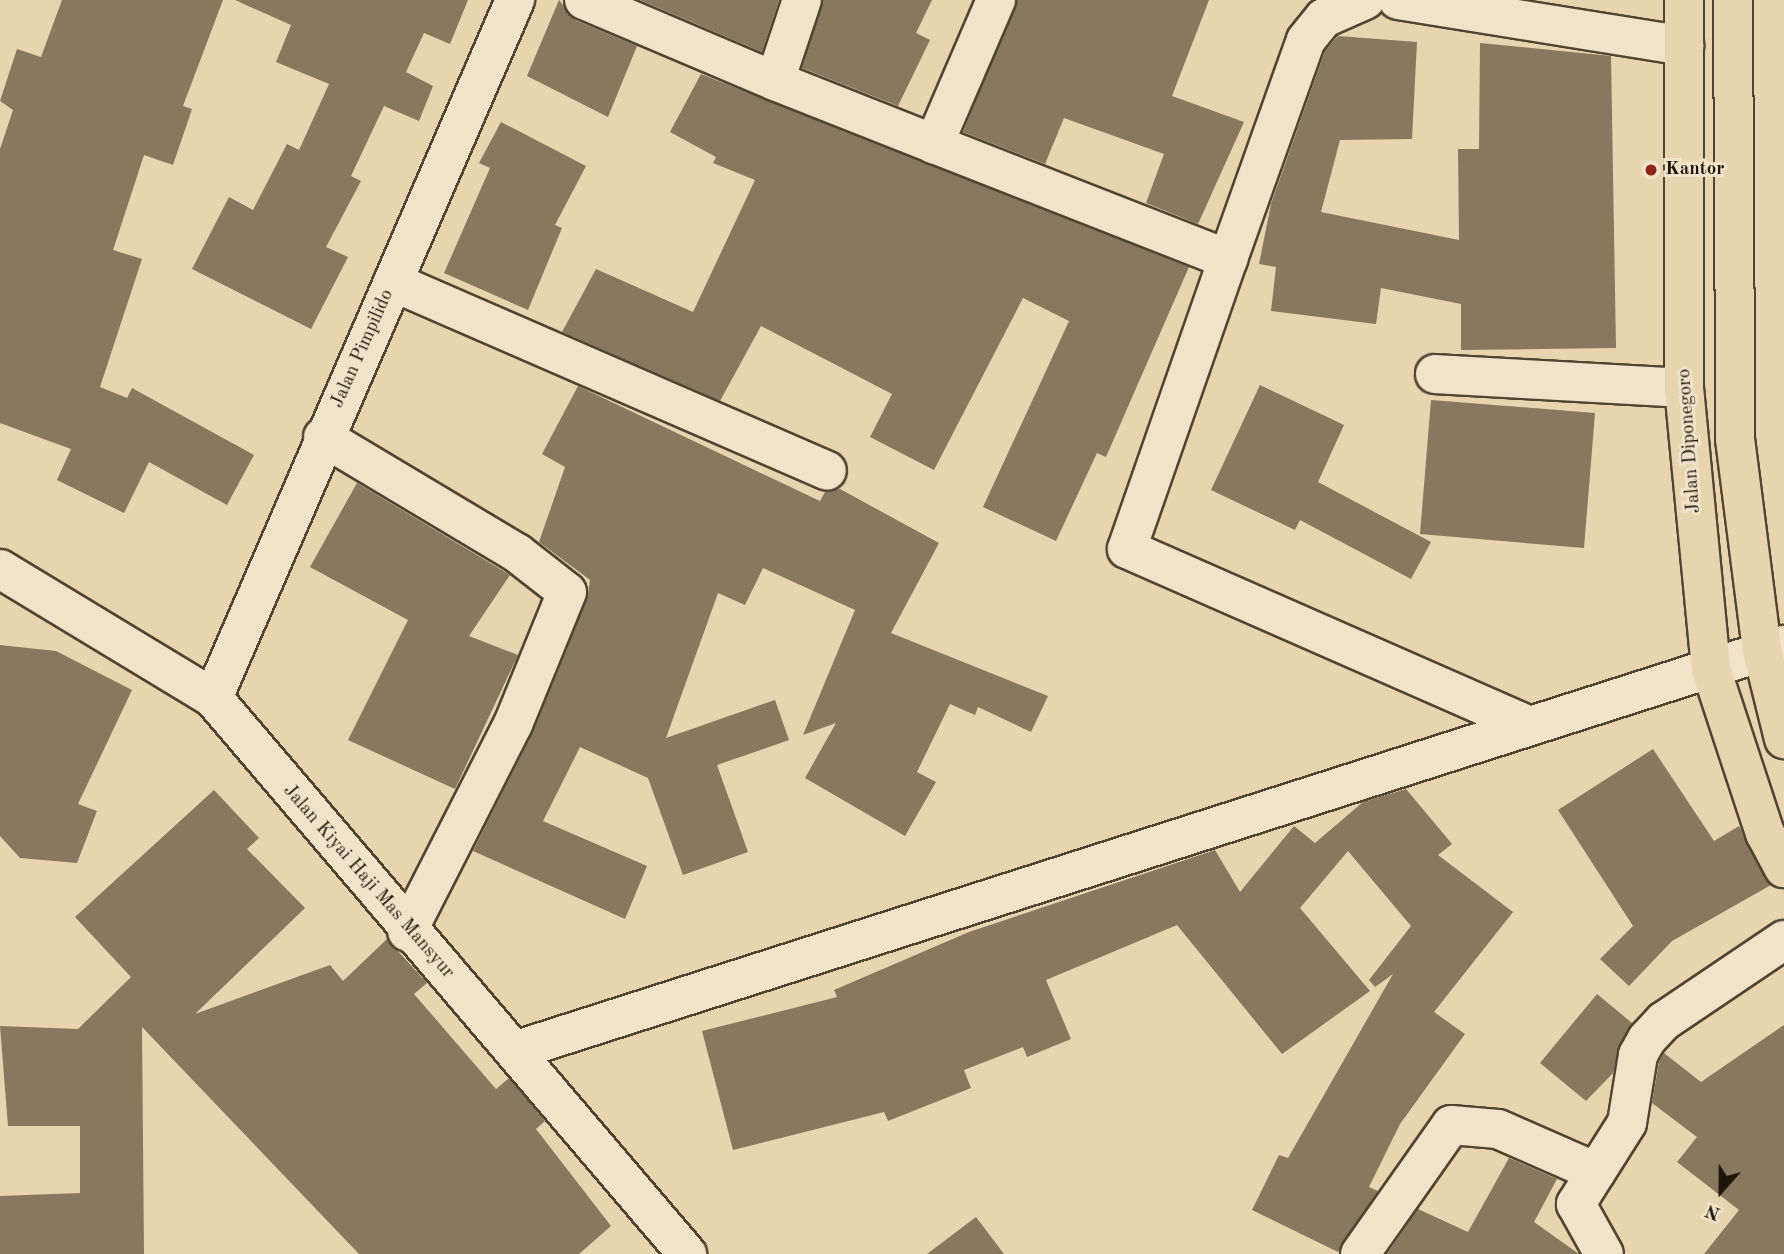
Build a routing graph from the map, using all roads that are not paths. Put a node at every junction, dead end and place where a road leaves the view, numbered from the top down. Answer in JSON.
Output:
{"nodes":[{"id":1,"x":515,"y":0,"type":"edge"},
{"id":2,"x":584,"y":0,"type":"edge"},
{"id":3,"x":802,"y":0,"type":"edge"},
{"id":4,"x":996,"y":0,"type":"edge"},
{"id":5,"x":1365,"y":0,"type":"edge"},
{"id":6,"x":1398,"y":0,"type":"edge"},
{"id":7,"x":1684,"y":0,"type":"edge"},
{"id":8,"x":1733,"y":0,"type":"edge"},
{"id":9,"x":1684,"y":46,"type":"junction"},
{"id":10,"x":775,"y":81,"type":"junction"},
{"id":11,"x":934,"y":144,"type":"junction"},
{"id":12,"x":1228,"y":259,"type":"junction"},
{"id":13,"x":393,"y":282,"type":"junction"},
{"id":14,"x":1435,"y":374,"type":"dead end"},
{"id":15,"x":1684,"y":388,"type":"junction"},
{"id":16,"x":323,"y":437,"type":"junction"},
{"id":17,"x":827,"y":471,"type":"dead end"},
{"id":18,"x":0,"y":569,"type":"edge"},
{"id":19,"x":1773,"y":648,"type":"edge"},
{"id":20,"x":1711,"y":668,"type":"junction"},
{"id":21,"x":213,"y":698,"type":"junction"},
{"id":22,"x":1527,"y":725,"type":"junction"},
{"id":23,"x":1784,"y":739,"type":"edge"},
{"id":24,"x":1784,"y":868,"type":"edge"},
{"id":25,"x":407,"y":932,"type":"junction"},
{"id":26,"x":1784,"y":940,"type":"edge"},
{"id":27,"x":517,"y":1049,"type":"junction"},
{"id":28,"x":1596,"y":1172,"type":"junction"},
{"id":29,"x":687,"y":1254,"type":"edge"},
{"id":30,"x":1360,"y":1254,"type":"edge"},
{"id":31,"x":1604,"y":1254,"type":"edge"}],
"edges":[{"from":1,"to":13,"type":"street","name":"Jalan Pimpilido"},
{"from":2,"to":10,"type":"street"},
{"from":3,"to":10,"type":"street"},
{"from":4,"to":11,"type":"street"},
{"from":5,"to":12,"type":"street"},
{"from":6,"to":9,"type":"street"},
{"from":7,"to":9,"type":"highway","name":"Jalan Diponegoro"},
{"from":8,"to":19,"type":"highway"},
{"from":9,"to":15,"type":"highway","name":"Jalan Diponegoro"},
{"from":10,"to":11,"type":"street"},
{"from":11,"to":12,"type":"street"},
{"from":12,"to":22,"type":"street"},
{"from":13,"to":16,"type":"street","name":"Jalan Pimpilido"},
{"from":13,"to":17,"type":"street"},
{"from":14,"to":15,"type":"street"},
{"from":15,"to":20,"type":"highway","name":"Jalan Diponegoro"},
{"from":16,"to":21,"type":"street","name":"Jalan Pimpilido"},
{"from":16,"to":25,"type":"street"},
{"from":18,"to":21,"type":"street","name":"Jalan Kiyai Haji Mas Mansyur"},
{"from":19,"to":20,"type":"street"},
{"from":19,"to":23,"type":"highway"},
{"from":20,"to":22,"type":"street"},
{"from":20,"to":24,"type":"highway","name":"Jalan Diponegoro"},
{"from":21,"to":25,"type":"street","name":"Jalan Kiyai Haji Mas Mansyur"},
{"from":22,"to":27,"type":"street"},
{"from":25,"to":27,"type":"street","name":"Jalan Kiyai Haji Mas Mansyur"},
{"from":26,"to":28,"type":"street"},
{"from":27,"to":29,"type":"street","name":"Jalan Kiyai Haji Mas Mansyur"},
{"from":28,"to":30,"type":"street"},
{"from":28,"to":31,"type":"street"}]}
